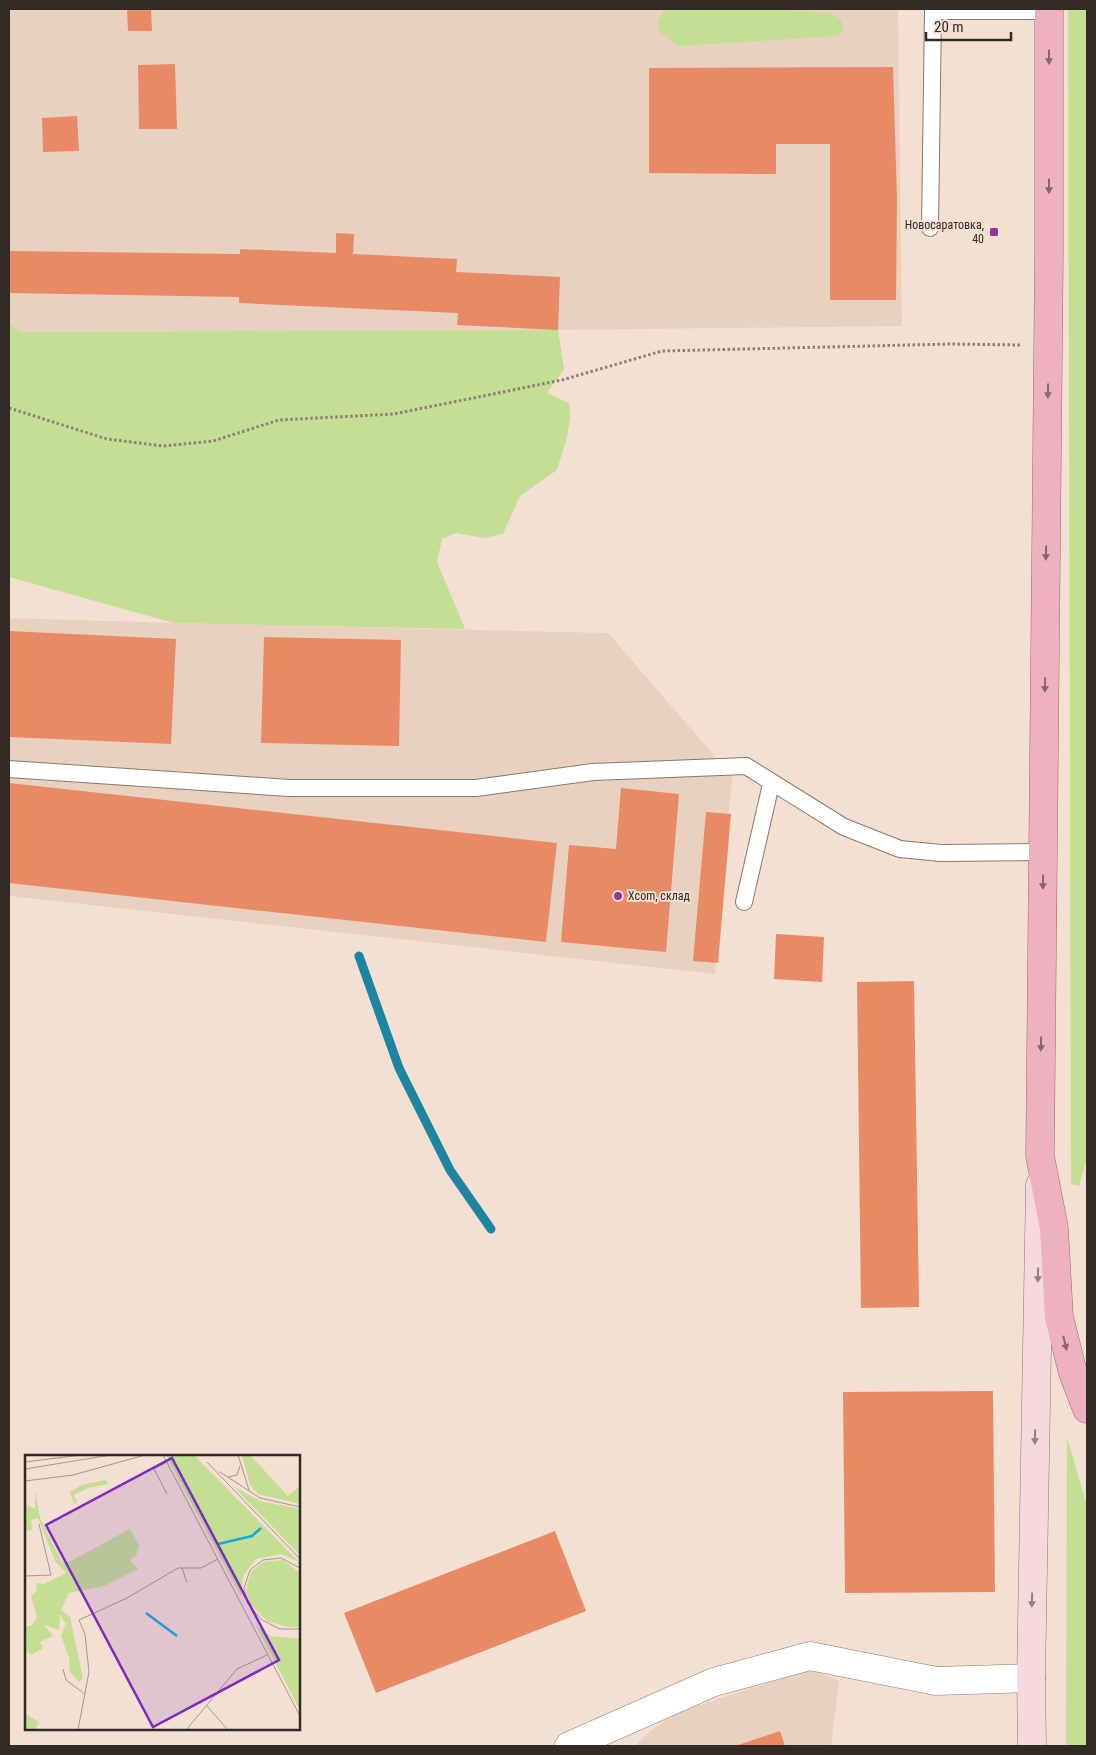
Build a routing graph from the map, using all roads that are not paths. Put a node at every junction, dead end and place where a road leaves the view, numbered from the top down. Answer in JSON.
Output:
{"nodes":[{"id":1,"x":1049,"y":10,"type":"edge"},
{"id":2,"x":930,"y":228,"type":"dead end"},
{"id":3,"x":9,"y":769,"type":"edge"},
{"id":4,"x":771,"y":784,"type":"junction"},
{"id":5,"x":1043,"y":852,"type":"junction"},
{"id":6,"x":744,"y":902,"type":"dead end"},
{"id":7,"x":1040,"y":1156,"type":"junction"},
{"id":8,"x":1087,"y":1409,"type":"edge"},
{"id":9,"x":1031,"y":1678,"type":"junction"},
{"id":10,"x":569,"y":1746,"type":"edge"},
{"id":11,"x":1032,"y":1746,"type":"edge"}],
"edges":[{"from":1,"to":2,"type":"lane"},
{"from":1,"to":5,"type":"main road","one_way":true},
{"from":3,"to":4,"type":"lane"},
{"from":4,"to":5,"type":"lane"},
{"from":4,"to":6,"type":"lane"},
{"from":5,"to":7,"type":"main road","one_way":true},
{"from":7,"to":8,"type":"main road","one_way":true},
{"from":7,"to":9,"type":"main road","one_way":true},
{"from":9,"to":10,"type":"street"},
{"from":9,"to":11,"type":"main road"}]}
